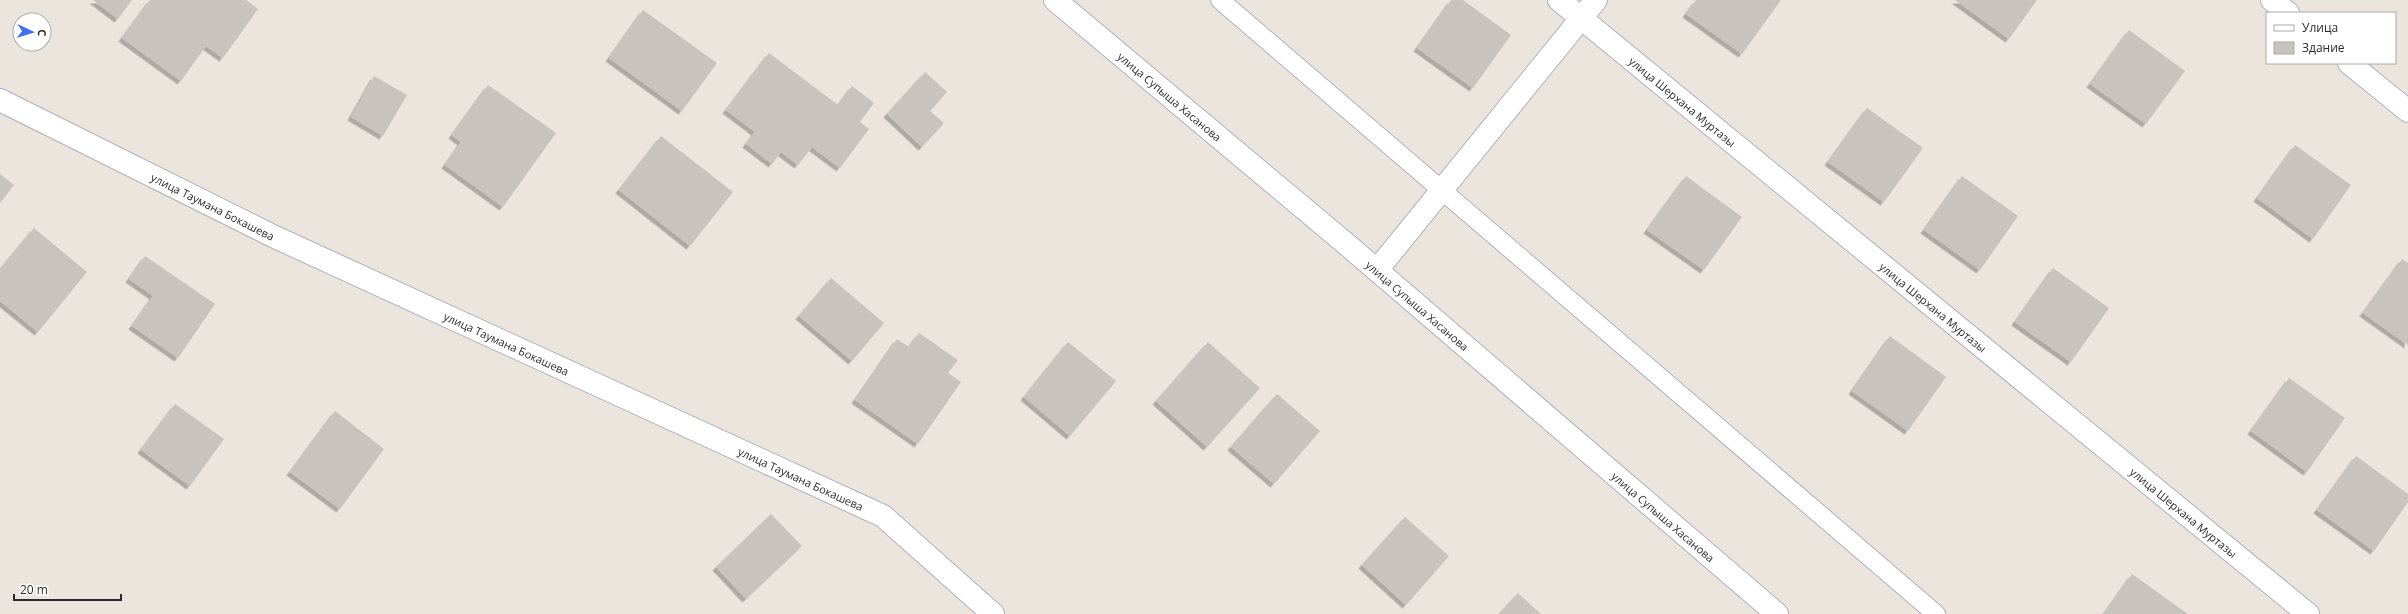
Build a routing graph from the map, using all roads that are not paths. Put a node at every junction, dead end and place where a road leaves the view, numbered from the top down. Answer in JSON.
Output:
{"nodes":[{"id":1,"x":1055,"y":0,"type":"edge"},
{"id":2,"x":1220,"y":0,"type":"edge"},
{"id":3,"x":1559,"y":0,"type":"edge"},
{"id":4,"x":1596,"y":0,"type":"edge"},
{"id":5,"x":2272,"y":0,"type":"edge"},
{"id":6,"x":2287,"y":12,"type":"edge"},
{"id":7,"x":1581,"y":18,"type":"junction"},
{"id":8,"x":2350,"y":64,"type":"edge"},
{"id":9,"x":0,"y":100,"type":"edge"},
{"id":10,"x":2408,"y":111,"type":"edge"},
{"id":11,"x":1442,"y":190,"type":"junction"},
{"id":12,"x":1377,"y":270,"type":"junction"},
{"id":13,"x":993,"y":614,"type":"edge"},
{"id":14,"x":1777,"y":614,"type":"edge"},
{"id":15,"x":1936,"y":614,"type":"edge"},
{"id":16,"x":2308,"y":614,"type":"edge"}],
"edges":[{"from":1,"to":12,"type":"street","name":"улица Супыша Хасанова"},
{"from":2,"to":11,"type":"lane"},
{"from":3,"to":7,"type":"street","name":"улица Шерхана Муртазы"},
{"from":4,"to":7,"type":"street"},
{"from":5,"to":6,"type":"street"},
{"from":7,"to":11,"type":"street"},
{"from":7,"to":16,"type":"street","name":"улица Шерхана Муртазы"},
{"from":8,"to":10,"type":"street"},
{"from":9,"to":13,"type":"street","name":"улица Таумана Бокашева"},
{"from":11,"to":12,"type":"street"},
{"from":11,"to":15,"type":"lane"},
{"from":12,"to":14,"type":"street","name":"улица Супыша Хасанова"}]}
